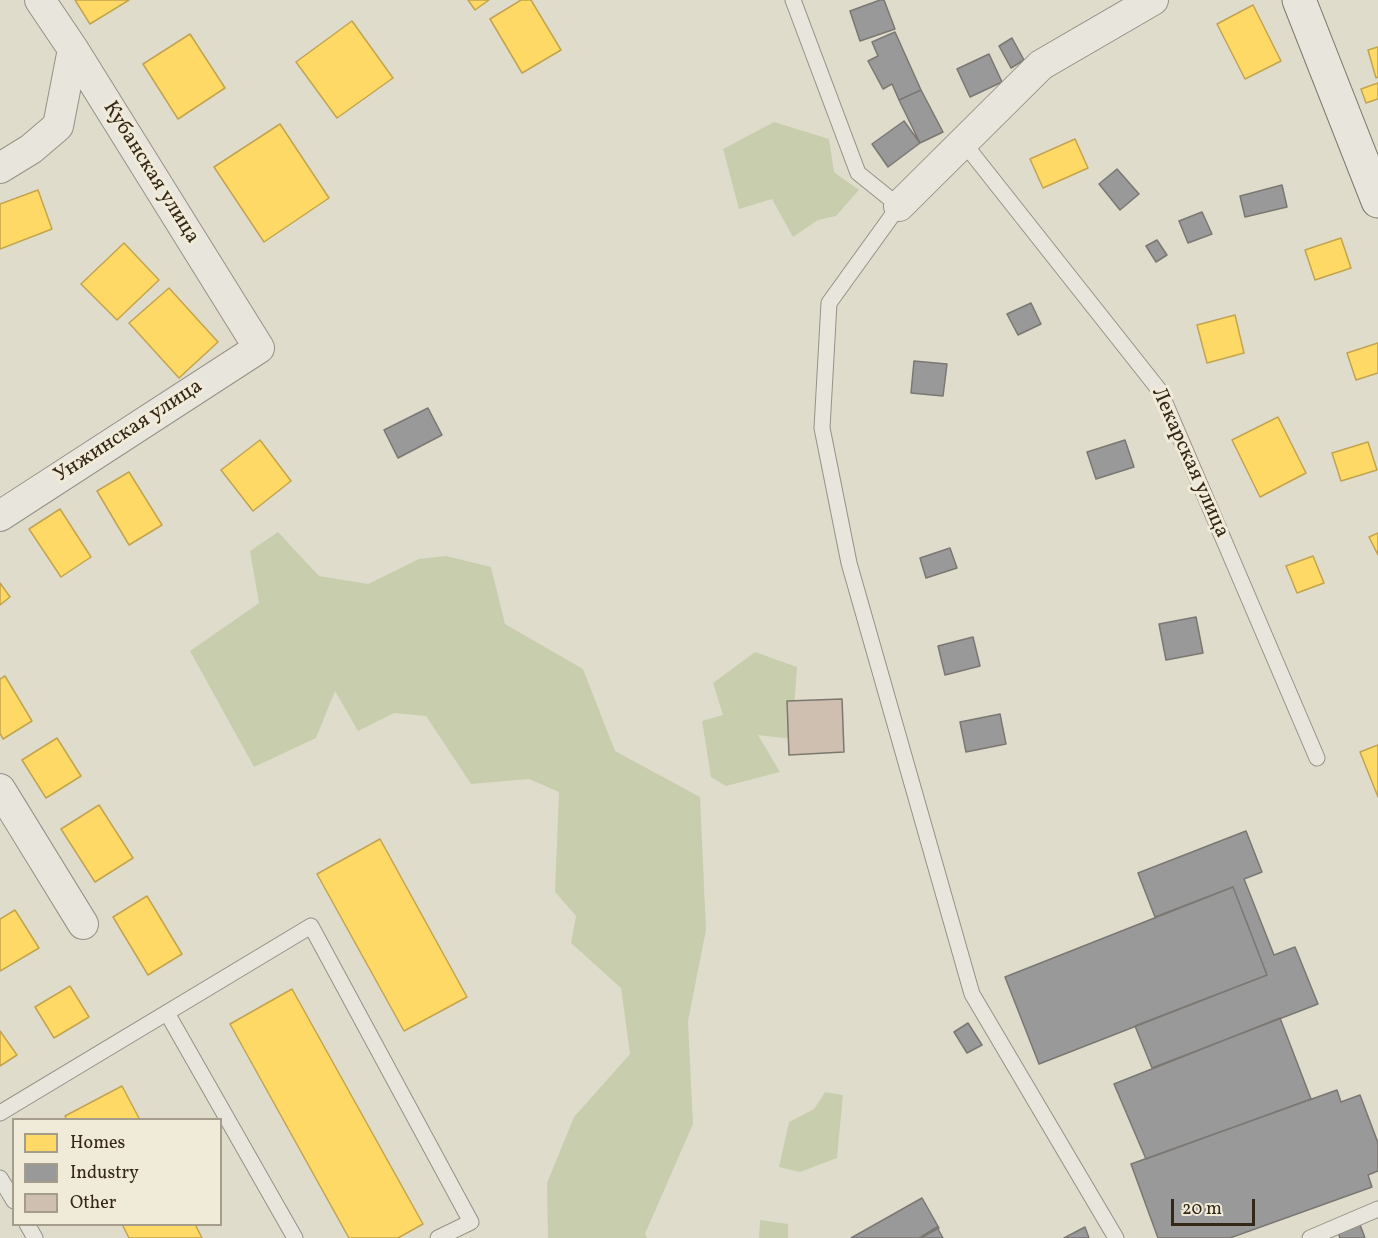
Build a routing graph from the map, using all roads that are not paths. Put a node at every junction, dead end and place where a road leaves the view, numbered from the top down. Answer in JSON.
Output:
{"nodes":[{"id":1,"x":40,"y":0,"type":"edge"},
{"id":2,"x":794,"y":0,"type":"edge"},
{"id":3,"x":1151,"y":0,"type":"edge"},
{"id":4,"x":1299,"y":0,"type":"edge"},
{"id":5,"x":74,"y":49,"type":"junction"},
{"id":6,"x":963,"y":142,"type":"junction"},
{"id":7,"x":0,"y":168,"type":"edge"},
{"id":8,"x":1378,"y":201,"type":"edge"},
{"id":9,"x":899,"y":206,"type":"junction"},
{"id":10,"x":259,"y":348,"type":"joint"},
{"id":11,"x":0,"y":516,"type":"edge"},
{"id":12,"x":1317,"y":758,"type":"dead end"},
{"id":13,"x":0,"y":789,"type":"edge"},
{"id":14,"x":83,"y":924,"type":"dead end"},
{"id":15,"x":167,"y":1013,"type":"junction"},
{"id":16,"x":0,"y":1113,"type":"edge"},
{"id":17,"x":0,"y":1178,"type":"edge"},
{"id":18,"x":12,"y":1198,"type":"edge"},
{"id":19,"x":1378,"y":1209,"type":"edge"},
{"id":20,"x":295,"y":1238,"type":"edge"},
{"id":21,"x":438,"y":1238,"type":"edge"},
{"id":22,"x":1116,"y":1238,"type":"edge"},
{"id":23,"x":1310,"y":1238,"type":"edge"}],
"edges":[{"from":1,"to":5,"type":"street","name":"Кубанская улица"},
{"from":2,"to":9,"type":"lane"},
{"from":3,"to":6,"type":"street"},
{"from":4,"to":8,"type":"street"},
{"from":5,"to":7,"type":"street"},
{"from":5,"to":10,"type":"street","name":"Кубанская улица"},
{"from":6,"to":9,"type":"street"},
{"from":6,"to":12,"type":"lane","name":"Лекарская улица"},
{"from":9,"to":22,"type":"lane"},
{"from":10,"to":11,"type":"street","name":"Унжинская улица"},
{"from":13,"to":14,"type":"street"},
{"from":15,"to":16,"type":"lane"},
{"from":15,"to":20,"type":"lane"},
{"from":15,"to":21,"type":"lane"},
{"from":17,"to":18,"type":"lane"},
{"from":19,"to":23,"type":"lane"}]}
